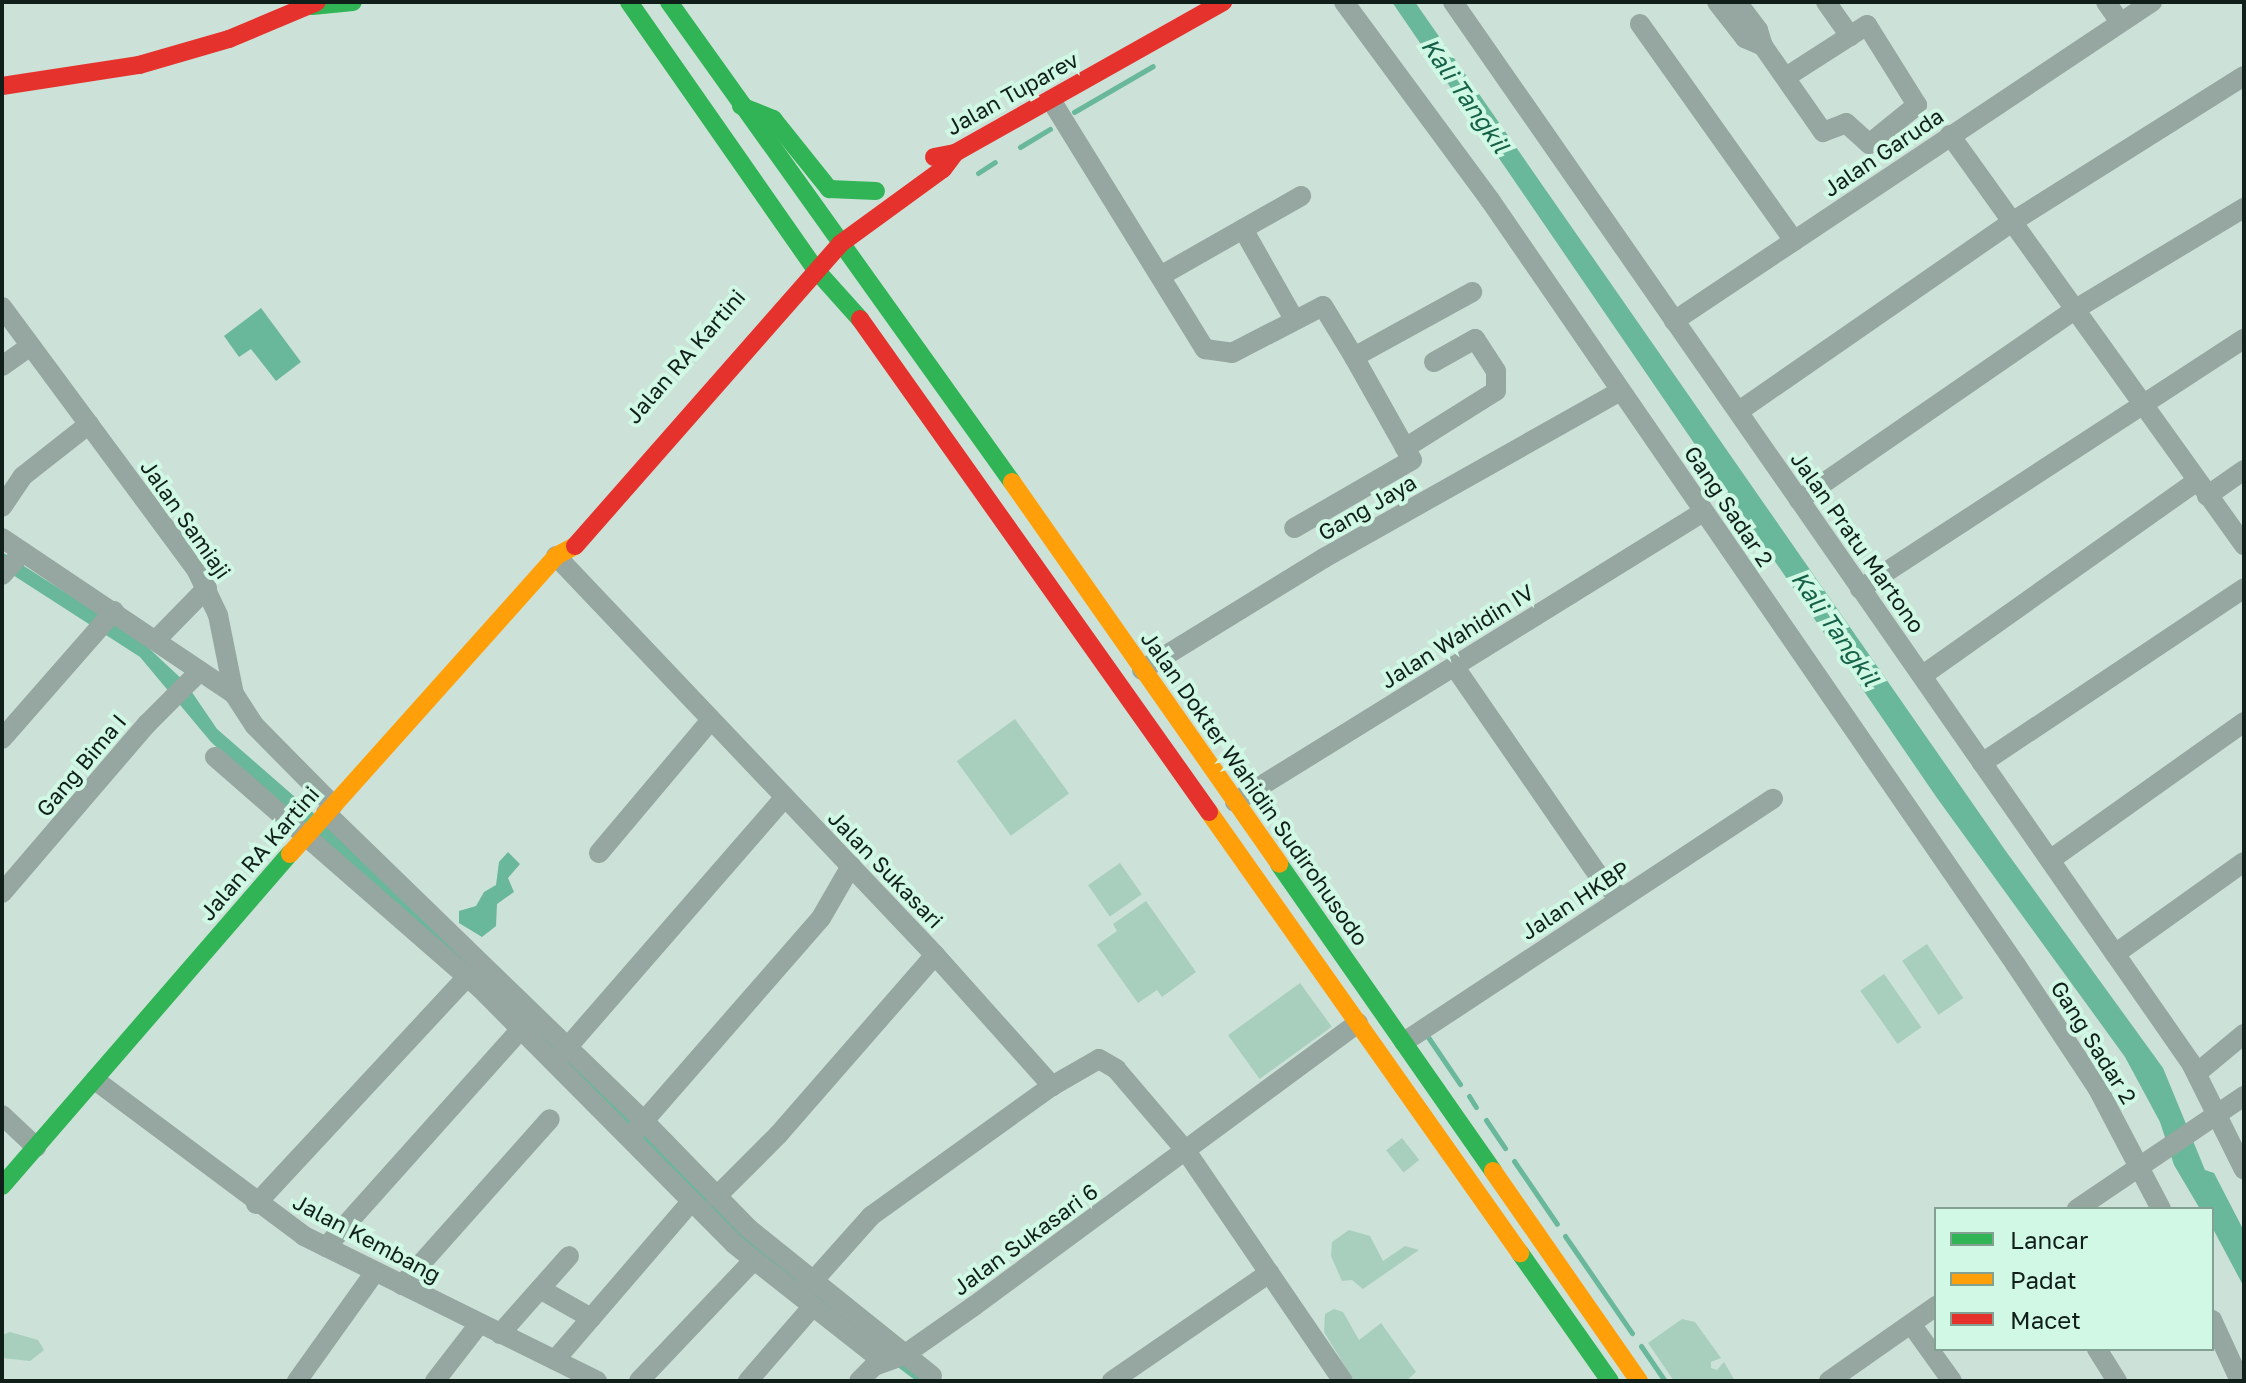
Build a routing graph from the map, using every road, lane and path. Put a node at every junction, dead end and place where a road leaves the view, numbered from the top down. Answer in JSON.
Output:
{"nodes":[{"id":1,"x":629,"y":2,"type":"edge"},
{"id":2,"x":669,"y":2,"type":"edge"},
{"id":3,"x":1223,"y":2,"type":"edge"},
{"id":4,"x":1344,"y":2,"type":"edge"},
{"id":5,"x":1453,"y":2,"type":"edge"},
{"id":6,"x":1717,"y":2,"type":"edge"},
{"id":7,"x":1737,"y":2,"type":"edge"},
{"id":8,"x":1826,"y":2,"type":"edge"},
{"id":9,"x":2106,"y":2,"type":"edge"},
{"id":10,"x":2152,"y":2,"type":"edge"},
{"id":11,"x":350,"y":3,"type":"edge"},
{"id":12,"x":315,"y":4,"type":"edge"},
{"id":13,"x":2120,"y":22,"type":"junction"},
{"id":14,"x":1640,"y":24,"type":"dead end"},
{"id":15,"x":1850,"y":36,"type":"junction"},
{"id":16,"x":1763,"y":46,"type":"junction"},
{"id":17,"x":2244,"y":76,"type":"edge"},
{"id":18,"x":1786,"y":77,"type":"junction"},
{"id":19,"x":2,"y":86,"type":"edge"},
{"id":20,"x":1051,"y":100,"type":"junction"},
{"id":21,"x":741,"y":106,"type":"junction"},
{"id":22,"x":1950,"y":135,"type":"junction"},
{"id":23,"x":955,"y":153,"type":"junction"},
{"id":24,"x":876,"y":191,"type":"junction"},
{"id":25,"x":1301,"y":196,"type":"dead end"},
{"id":26,"x":2244,"y":208,"type":"edge"},
{"id":27,"x":839,"y":217,"type":"junction"},
{"id":28,"x":2012,"y":222,"type":"junction"},
{"id":29,"x":1243,"y":229,"type":"junction"},
{"id":30,"x":1794,"y":241,"type":"junction"},
{"id":31,"x":840,"y":244,"type":"junction"},
{"id":32,"x":798,"y":257,"type":"junction"},
{"id":33,"x":816,"y":270,"type":"junction"},
{"id":34,"x":1162,"y":275,"type":"junction"},
{"id":35,"x":775,"y":288,"type":"dead end"},
{"id":36,"x":1472,"y":292,"type":"dead end"},
{"id":37,"x":2,"y":307,"type":"edge"},
{"id":38,"x":2074,"y":310,"type":"junction"},
{"id":39,"x":1294,"y":319,"type":"junction"},
{"id":40,"x":1674,"y":321,"type":"junction"},
{"id":41,"x":2244,"y":339,"type":"edge"},
{"id":42,"x":31,"y":346,"type":"junction"},
{"id":43,"x":1354,"y":357,"type":"junction"},
{"id":44,"x":1434,"y":362,"type":"dead end"},
{"id":45,"x":2,"y":366,"type":"edge"},
{"id":46,"x":1620,"y":391,"type":"junction"},
{"id":47,"x":2142,"y":404,"type":"junction"},
{"id":48,"x":1739,"y":411,"type":"junction"},
{"id":49,"x":89,"y":424,"type":"junction"},
{"id":50,"x":1405,"y":448,"type":"junction"},
{"id":51,"x":2244,"y":470,"type":"edge"},
{"id":52,"x":2201,"y":489,"type":"junction"},
{"id":53,"x":1799,"y":500,"type":"junction"},
{"id":54,"x":2,"y":507,"type":"edge"},
{"id":55,"x":1703,"y":512,"type":"junction"},
{"id":56,"x":1294,"y":528,"type":"dead end"},
{"id":57,"x":2,"y":538,"type":"edge"},
{"id":58,"x":2244,"y":545,"type":"edge"},
{"id":59,"x":556,"y":556,"type":"junction"},
{"id":60,"x":12,"y":565,"type":"edge"},
{"id":61,"x":207,"y":588,"type":"junction"},
{"id":62,"x":2244,"y":588,"type":"edge"},
{"id":63,"x":1860,"y":589,"type":"junction"},
{"id":64,"x":112,"y":614,"type":"junction"},
{"id":65,"x":156,"y":640,"type":"junction"},
{"id":66,"x":1454,"y":666,"type":"junction"},
{"id":67,"x":1142,"y":670,"type":"junction"},
{"id":68,"x":1923,"y":675,"type":"junction"},
{"id":69,"x":186,"y":683,"type":"junction"},
{"id":70,"x":234,"y":694,"type":"junction"},
{"id":71,"x":710,"y":721,"type":"junction"},
{"id":72,"x":2244,"y":722,"type":"edge"},
{"id":73,"x":2,"y":739,"type":"edge"},
{"id":74,"x":215,"y":757,"type":"dead end"},
{"id":75,"x":1982,"y":763,"type":"junction"},
{"id":76,"x":785,"y":797,"type":"junction"},
{"id":77,"x":1773,"y":799,"type":"dead end"},
{"id":78,"x":1235,"y":802,"type":"junction"},
{"id":79,"x":327,"y":812,"type":"junction"},
{"id":80,"x":307,"y":835,"type":"junction"},
{"id":81,"x":599,"y":853,"type":"dead end"},
{"id":82,"x":2050,"y":860,"type":"junction"},
{"id":83,"x":851,"y":866,"type":"junction"},
{"id":84,"x":2242,"y":867,"type":"edge"},
{"id":85,"x":2,"y":893,"type":"edge"},
{"id":86,"x":1622,"y":897,"type":"junction"},
{"id":87,"x":2115,"y":954,"type":"junction"},
{"id":88,"x":935,"y":955,"type":"junction"},
{"id":89,"x":481,"y":980,"type":"junction"},
{"id":90,"x":1358,"y":1023,"type":"junction"},
{"id":91,"x":521,"y":1029,"type":"junction"},
{"id":92,"x":2244,"y":1034,"type":"edge"},
{"id":93,"x":1404,"y":1042,"type":"junction"},
{"id":94,"x":560,"y":1056,"type":"junction"},
{"id":95,"x":1417,"y":1061,"type":"junction"},
{"id":96,"x":2197,"y":1073,"type":"junction"},
{"id":97,"x":1395,"y":1077,"type":"junction"},
{"id":98,"x":95,"y":1080,"type":"junction"},
{"id":99,"x":1052,"y":1086,"type":"junction"},
{"id":100,"x":2244,"y":1096,"type":"edge"},
{"id":101,"x":2217,"y":1112,"type":"junction"},
{"id":102,"x":2,"y":1115,"type":"edge"},
{"id":103,"x":550,"y":1119,"type":"dead end"},
{"id":104,"x":638,"y":1129,"type":"junction"},
{"id":105,"x":36,"y":1147,"type":"junction"},
{"id":106,"x":1186,"y":1151,"type":"junction"},
{"id":107,"x":2147,"y":1161,"type":"junction"},
{"id":108,"x":2244,"y":1170,"type":"edge"},
{"id":109,"x":2,"y":1186,"type":"edge"},
{"id":110,"x":690,"y":1188,"type":"junction"},
{"id":111,"x":716,"y":1197,"type":"junction"},
{"id":112,"x":256,"y":1204,"type":"junction"},
{"id":113,"x":2080,"y":1207,"type":"edge"},
{"id":114,"x":2160,"y":1207,"type":"edge"},
{"id":115,"x":741,"y":1236,"type":"junction"},
{"id":116,"x":1544,"y":1243,"type":"junction"},
{"id":117,"x":326,"y":1247,"type":"junction"},
{"id":118,"x":569,"y":1256,"type":"dead end"},
{"id":119,"x":1523,"y":1257,"type":"junction"},
{"id":120,"x":754,"y":1260,"type":"junction"},
{"id":121,"x":375,"y":1272,"type":"junction"},
{"id":122,"x":1269,"y":1273,"type":"junction"},
{"id":123,"x":402,"y":1285,"type":"junction"},
{"id":124,"x":540,"y":1289,"type":"junction"},
{"id":125,"x":807,"y":1293,"type":"junction"},
{"id":126,"x":1934,"y":1307,"type":"edge"},
{"id":127,"x":591,"y":1318,"type":"junction"},
{"id":128,"x":479,"y":1324,"type":"junction"},
{"id":129,"x":1911,"y":1324,"type":"junction"},
{"id":130,"x":2214,"y":1324,"type":"edge"},
{"id":131,"x":500,"y":1334,"type":"junction"},
{"id":132,"x":2098,"y":1351,"type":"edge"},
{"id":133,"x":896,"y":1357,"type":"junction"},
{"id":134,"x":555,"y":1360,"type":"junction"},
{"id":135,"x":934,"y":1379,"type":"edge"},
{"id":136,"x":297,"y":1381,"type":"edge"},
{"id":137,"x":435,"y":1381,"type":"edge"},
{"id":138,"x":597,"y":1381,"type":"edge"},
{"id":139,"x":639,"y":1381,"type":"edge"},
{"id":140,"x":748,"y":1381,"type":"edge"},
{"id":141,"x":859,"y":1381,"type":"edge"},
{"id":142,"x":1112,"y":1381,"type":"edge"},
{"id":143,"x":1343,"y":1381,"type":"edge"},
{"id":144,"x":1610,"y":1381,"type":"edge"},
{"id":145,"x":1639,"y":1381,"type":"edge"},
{"id":146,"x":1829,"y":1381,"type":"edge"},
{"id":147,"x":1952,"y":1381,"type":"edge"},
{"id":148,"x":2117,"y":1381,"type":"edge"},
{"id":149,"x":2240,"y":1381,"type":"edge"}],
"edges":[{"from":1,"to":32,"type":"main road"},
{"from":2,"to":21,"type":"main road","name":"Jalan Dokter Wahidin Sudirohusodo"},
{"from":3,"to":20,"type":"main road","name":"Jalan Tuparev"},
{"from":4,"to":46,"type":"street","name":"Gang Sadar 2"},
{"from":5,"to":40,"type":"street","name":"Jalan Pratu Martono"},
{"from":6,"to":16,"type":"street"},
{"from":7,"to":16,"type":"street"},
{"from":8,"to":15,"type":"street"},
{"from":9,"to":13,"type":"street"},
{"from":10,"to":13,"type":"street","name":"Jalan Garuda"},
{"from":11,"to":12,"type":"main road"},
{"from":12,"to":19,"type":"main road"},
{"from":13,"to":22,"type":"street","name":"Jalan Garuda"},
{"from":14,"to":30,"type":"street"},
{"from":15,"to":18,"type":"street"},
{"from":15,"to":18,"type":"street"},
{"from":16,"to":18,"type":"street"},
{"from":17,"to":28,"type":"street"},
{"from":20,"to":23,"type":"main road","name":"Jalan Tuparev"},
{"from":20,"to":34,"type":"street"},
{"from":21,"to":24,"type":"main road"},
{"from":21,"to":27,"type":"main road","name":"Jalan Dokter Wahidin Sudirohusodo"},
{"from":22,"to":28,"type":"street"},
{"from":22,"to":30,"type":"street","name":"Jalan Garuda"},
{"from":23,"to":24,"type":"main road","name":"Jalan Tuparev"},
{"from":23,"to":31,"type":"main road","name":"Jalan RA Kartini"},
{"from":24,"to":27,"type":"main road","name":"Jalan Tuparev"},
{"from":25,"to":29,"type":"street"},
{"from":26,"to":38,"type":"street"},
{"from":27,"to":31,"type":"main road","name":"Jalan Dokter Wahidin Sudirohusodo"},
{"from":27,"to":32,"type":"main road"},
{"from":28,"to":38,"type":"street"},
{"from":28,"to":48,"type":"street"},
{"from":29,"to":34,"type":"street"},
{"from":29,"to":39,"type":"street"},
{"from":30,"to":40,"type":"street","name":"Jalan Garuda"},
{"from":31,"to":33,"type":"main road","name":"Jalan RA Kartini"},
{"from":31,"to":67,"type":"main road","name":"Jalan Dokter Wahidin Sudirohusodo"},
{"from":32,"to":33,"type":"main road"},
{"from":33,"to":59,"type":"main road","name":"Jalan RA Kartini"},
{"from":33,"to":90,"type":"main road"},
{"from":34,"to":39,"type":"street"},
{"from":35,"to":59,"type":"main road","name":"Jalan RA Kartini"},
{"from":36,"to":43,"type":"street"},
{"from":37,"to":42,"type":"street","name":"Jalan Samiaji"},
{"from":38,"to":47,"type":"street"},
{"from":38,"to":53,"type":"street"},
{"from":39,"to":43,"type":"street"},
{"from":40,"to":48,"type":"street","name":"Jalan Pratu Martono"},
{"from":41,"to":47,"type":"street"},
{"from":42,"to":45,"type":"street"},
{"from":42,"to":49,"type":"street","name":"Jalan Samiaji"},
{"from":43,"to":50,"type":"street"},
{"from":44,"to":50,"type":"street"},
{"from":46,"to":55,"type":"street","name":"Gang Sadar 2"},
{"from":46,"to":67,"type":"street","name":"Gang Jaya"},
{"from":47,"to":52,"type":"street"},
{"from":47,"to":63,"type":"street"},
{"from":48,"to":53,"type":"street","name":"Jalan Pratu Martono"},
{"from":49,"to":54,"type":"street"},
{"from":49,"to":61,"type":"street","name":"Jalan Samiaji"},
{"from":50,"to":56,"type":"street"},
{"from":51,"to":52,"type":"street"},
{"from":52,"to":58,"type":"street"},
{"from":52,"to":68,"type":"street"},
{"from":53,"to":63,"type":"street","name":"Jalan Pratu Martono"},
{"from":55,"to":66,"type":"street","name":"Jalan Wahidin IV"},
{"from":55,"to":107,"type":"street","name":"Gang Sadar 2"},
{"from":57,"to":60,"type":"street"},
{"from":59,"to":71,"type":"street","name":"Jalan Sukasari"},
{"from":59,"to":79,"type":"main road","name":"Jalan RA Kartini"},
{"from":60,"to":64,"type":"street"},
{"from":61,"to":65,"type":"street"},
{"from":61,"to":70,"type":"street","name":"Jalan Samiaji"},
{"from":62,"to":75,"type":"street"},
{"from":63,"to":68,"type":"street","name":"Jalan Pratu Martono"},
{"from":64,"to":65,"type":"street"},
{"from":64,"to":73,"type":"street"},
{"from":65,"to":69,"type":"street"},
{"from":66,"to":78,"type":"street","name":"Jalan Wahidin IV"},
{"from":66,"to":86,"type":"street"},
{"from":67,"to":78,"type":"main road","name":"Jalan Dokter Wahidin Sudirohusodo"},
{"from":68,"to":75,"type":"street","name":"Jalan Pratu Martono"},
{"from":69,"to":70,"type":"street"},
{"from":69,"to":85,"type":"street","name":"Gang Bima I"},
{"from":70,"to":79,"type":"street","name":"Jalan Samiaji"},
{"from":71,"to":76,"type":"street","name":"Jalan Sukasari"},
{"from":71,"to":81,"type":"street"},
{"from":72,"to":82,"type":"street"},
{"from":74,"to":80,"type":"street"},
{"from":75,"to":82,"type":"street","name":"Jalan Pratu Martono"},
{"from":76,"to":83,"type":"street","name":"Jalan Sukasari"},
{"from":76,"to":94,"type":"street"},
{"from":77,"to":86,"type":"street","name":"Jalan HKBP"},
{"from":78,"to":93,"type":"main road","name":"Jalan Dokter Wahidin Sudirohusodo"},
{"from":79,"to":80,"type":"main road","name":"Jalan RA Kartini"},
{"from":79,"to":89,"type":"street","name":"Jalan Samiaji"},
{"from":80,"to":89,"type":"street"},
{"from":80,"to":98,"type":"main road","name":"Jalan RA Kartini"},
{"from":82,"to":87,"type":"street","name":"Jalan Pratu Martono"},
{"from":83,"to":88,"type":"street","name":"Jalan Sukasari"},
{"from":83,"to":104,"type":"street"},
{"from":84,"to":87,"type":"street"},
{"from":86,"to":93,"type":"street","name":"Jalan HKBP"},
{"from":87,"to":96,"type":"street","name":"Jalan Pratu Martono"},
{"from":88,"to":99,"type":"street","name":"Jalan Sukasari"},
{"from":88,"to":111,"type":"street"},
{"from":89,"to":91,"type":"street"},
{"from":89,"to":94,"type":"street"},
{"from":89,"to":112,"type":"street"},
{"from":90,"to":97,"type":"main road"},
{"from":90,"to":106,"type":"street"},
{"from":91,"to":94,"type":"street"},
{"from":91,"to":117,"type":"street"},
{"from":92,"to":96,"type":"street"},
{"from":93,"to":95,"type":"main road","name":"Jalan Dokter Wahidin Sudirohusodo"},
{"from":94,"to":104,"type":"street"},
{"from":95,"to":97,"type":"main road"},
{"from":95,"to":116,"type":"main road","name":"Jalan Dokter Wahidin Sudirohusodo"},
{"from":96,"to":101,"type":"street","name":"Jalan Pratu Martono"},
{"from":97,"to":119,"type":"main road"},
{"from":98,"to":105,"type":"main road","name":"Jalan RA Kartini"},
{"from":98,"to":112,"type":"street","name":"Jalan Kembang"},
{"from":99,"to":106,"type":"street"},
{"from":99,"to":125,"type":"street"},
{"from":100,"to":101,"type":"street"},
{"from":101,"to":107,"type":"street"},
{"from":101,"to":108,"type":"street","name":"Jalan Pratu Martono"},
{"from":102,"to":105,"type":"street"},
{"from":103,"to":123,"type":"street"},
{"from":104,"to":110,"type":"street"},
{"from":105,"to":109,"type":"main road","name":"Jalan RA Kartini"},
{"from":106,"to":122,"type":"street"},
{"from":106,"to":133,"type":"street","name":"Jalan Sukasari 6"},
{"from":107,"to":113,"type":"street"},
{"from":107,"to":114,"type":"street","name":"Gang Sadar 2"},
{"from":110,"to":111,"type":"street"},
{"from":110,"to":115,"type":"street"},
{"from":110,"to":127,"type":"street"},
{"from":111,"to":115,"type":"street"},
{"from":112,"to":117,"type":"street","name":"Jalan Kembang"},
{"from":115,"to":120,"type":"street"},
{"from":115,"to":125,"type":"street"},
{"from":116,"to":119,"type":"main road"},
{"from":116,"to":145,"type":"main road","name":"Jalan Dokter Wahidin Sudirohusodo"},
{"from":117,"to":121,"type":"street","name":"Jalan Kembang"},
{"from":118,"to":124,"type":"street"},
{"from":119,"to":144,"type":"main road"},
{"from":120,"to":125,"type":"street"},
{"from":120,"to":139,"type":"street"},
{"from":121,"to":123,"type":"street","name":"Jalan Kembang"},
{"from":121,"to":136,"type":"street"},
{"from":122,"to":142,"type":"street"},
{"from":122,"to":143,"type":"street"},
{"from":123,"to":128,"type":"street","name":"Jalan Kembang"},
{"from":124,"to":127,"type":"street"},
{"from":124,"to":131,"type":"street"},
{"from":125,"to":133,"type":"street"},
{"from":125,"to":140,"type":"street"},
{"from":126,"to":129,"type":"street"},
{"from":127,"to":134,"type":"street"},
{"from":128,"to":131,"type":"street","name":"Jalan Kembang"},
{"from":128,"to":137,"type":"street"},
{"from":129,"to":146,"type":"street"},
{"from":129,"to":147,"type":"street"},
{"from":130,"to":149,"type":"street"},
{"from":131,"to":134,"type":"street","name":"Jalan Kembang"},
{"from":132,"to":148,"type":"street"},
{"from":133,"to":135,"type":"street"},
{"from":133,"to":141,"type":"street","name":"Jalan Sukasari 6"},
{"from":134,"to":138,"type":"street","name":"Jalan Kembang"}]}
